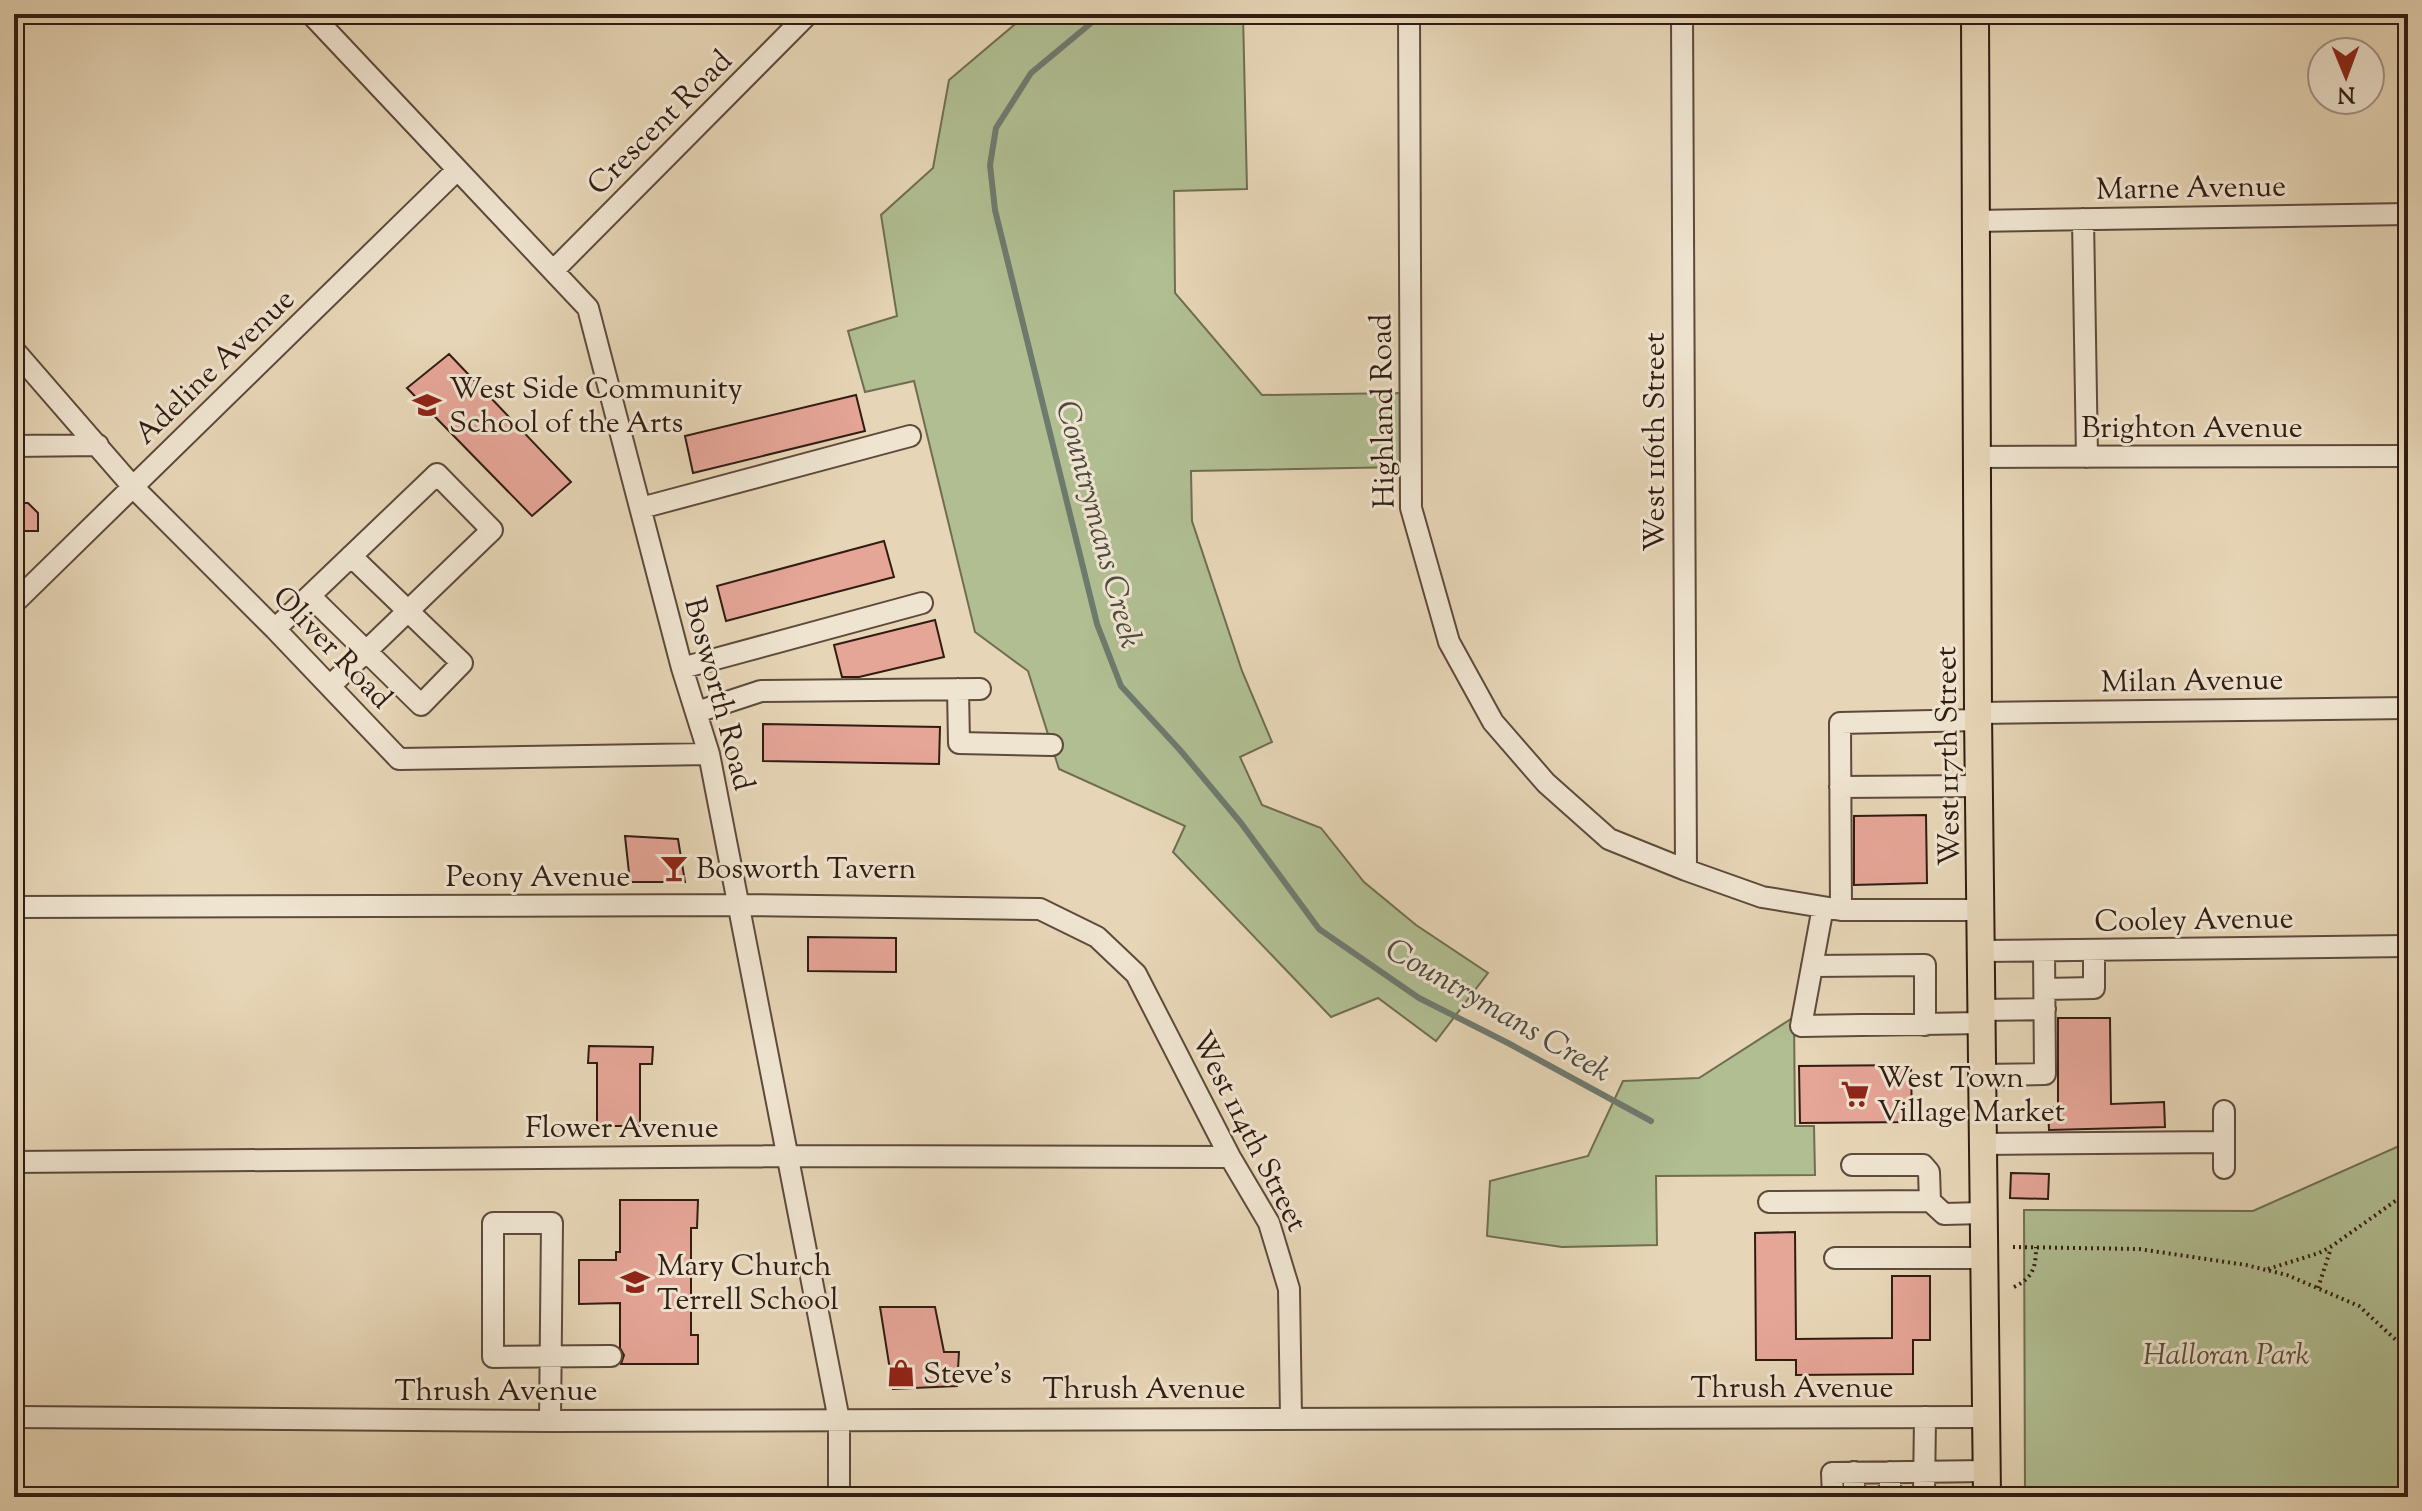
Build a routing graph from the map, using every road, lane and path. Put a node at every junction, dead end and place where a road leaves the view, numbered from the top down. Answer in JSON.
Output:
{"nodes":[{"id":1,"x":311,"y":14,"type":"edge"},
{"id":2,"x":808,"y":14,"type":"edge"},
{"id":3,"x":1409,"y":14,"type":"edge"},
{"id":4,"x":1682,"y":14,"type":"edge"},
{"id":5,"x":1975,"y":14,"type":"edge"},
{"id":6,"x":456,"y":171,"type":"junction"},
{"id":7,"x":2408,"y":214,"type":"edge"},
{"id":8,"x":2083,"y":219,"type":"junction"},
{"id":9,"x":1974,"y":221,"type":"junction"},
{"id":10,"x":553,"y":271,"type":"junction"},
{"id":11,"x":14,"y":350,"type":"edge"},
{"id":12,"x":910,"y":436,"type":"dead end"},
{"id":13,"x":98,"y":445,"type":"junction"},
{"id":14,"x":14,"y":446,"type":"edge"},
{"id":15,"x":2408,"y":456,"type":"edge"},
{"id":16,"x":1976,"y":457,"type":"junction"},
{"id":17,"x":2087,"y":457,"type":"junction"},
{"id":18,"x":133,"y":487,"type":"junction"},
{"id":19,"x":641,"y":508,"type":"junction"},
{"id":20,"x":351,"y":556,"type":"junction"},
{"id":21,"x":310,"y":596,"type":"junction"},
{"id":22,"x":14,"y":603,"type":"edge"},
{"id":23,"x":922,"y":603,"type":"dead end"},
{"id":24,"x":408,"y":611,"type":"junction"},
{"id":25,"x":275,"y":629,"type":"junction"},
{"id":26,"x":366,"y":651,"type":"junction"},
{"id":27,"x":682,"y":668,"type":"junction"},
{"id":28,"x":330,"y":686,"type":"junction"},
{"id":29,"x":958,"y":689,"type":"junction"},
{"id":30,"x":980,"y":689,"type":"dead end"},
{"id":31,"x":2408,"y":708,"type":"edge"},
{"id":32,"x":697,"y":712,"type":"junction"},
{"id":33,"x":1978,"y":716,"type":"junction"},
{"id":34,"x":1052,"y":745,"type":"dead end"},
{"id":35,"x":709,"y":754,"type":"junction"},
{"id":36,"x":1979,"y":786,"type":"junction"},
{"id":37,"x":1840,"y":787,"type":"junction"},
{"id":38,"x":1686,"y":870,"type":"junction"},
{"id":39,"x":740,"y":905,"type":"junction"},
{"id":40,"x":14,"y":907,"type":"edge"},
{"id":41,"x":1832,"y":909,"type":"junction"},
{"id":42,"x":1981,"y":910,"type":"junction"},
{"id":43,"x":2408,"y":946,"type":"edge"},
{"id":44,"x":2094,"y":950,"type":"junction"},
{"id":45,"x":1982,"y":951,"type":"junction"},
{"id":46,"x":2044,"y":951,"type":"junction"},
{"id":47,"x":1812,"y":966,"type":"junction"},
{"id":48,"x":1136,"y":974,"type":"joint"},
{"id":49,"x":2045,"y":999,"type":"junction"},
{"id":50,"x":1982,"y":1016,"type":"junction"},
{"id":51,"x":1925,"y":1025,"type":"junction"},
{"id":52,"x":1982,"y":1075,"type":"junction"},
{"id":53,"x":2224,"y":1111,"type":"dead end"},
{"id":54,"x":2224,"y":1142,"type":"junction"},
{"id":55,"x":1982,"y":1144,"type":"junction"},
{"id":56,"x":787,"y":1156,"type":"junction"},
{"id":57,"x":1230,"y":1157,"type":"junction"},
{"id":58,"x":14,"y":1162,"type":"edge"},
{"id":59,"x":1852,"y":1165,"type":"dead end"},
{"id":60,"x":2224,"y":1168,"type":"dead end"},
{"id":61,"x":2408,"y":1192,"type":"edge"},
{"id":62,"x":1930,"y":1201,"type":"junction"},
{"id":63,"x":1769,"y":1202,"type":"dead end"},
{"id":64,"x":1983,"y":1213,"type":"junction"},
{"id":65,"x":2332,"y":1246,"type":"junction"},
{"id":66,"x":2013,"y":1247,"type":"dead end"},
{"id":67,"x":2036,"y":1247,"type":"junction"},
{"id":68,"x":1835,"y":1258,"type":"dead end"},
{"id":69,"x":1984,"y":1258,"type":"junction"},
{"id":70,"x":2266,"y":1270,"type":"junction"},
{"id":71,"x":2014,"y":1287,"type":"dead end"},
{"id":72,"x":2318,"y":1288,"type":"junction"},
{"id":73,"x":2408,"y":1351,"type":"edge"},
{"id":74,"x":551,"y":1356,"type":"junction"},
{"id":75,"x":611,"y":1356,"type":"dead end"},
{"id":76,"x":14,"y":1417,"type":"edge"},
{"id":77,"x":1291,"y":1417,"type":"junction"},
{"id":78,"x":1925,"y":1417,"type":"junction"},
{"id":79,"x":1986,"y":1417,"type":"junction"},
{"id":80,"x":839,"y":1420,"type":"junction"},
{"id":81,"x":550,"y":1421,"type":"junction"},
{"id":82,"x":1854,"y":1472,"type":"junction"},
{"id":83,"x":1890,"y":1472,"type":"junction"},
{"id":84,"x":1925,"y":1472,"type":"junction"},
{"id":85,"x":1987,"y":1484,"type":"edge"},
{"id":86,"x":1924,"y":1493,"type":"dead end"},
{"id":87,"x":1890,"y":1494,"type":"dead end"},
{"id":88,"x":1854,"y":1495,"type":"dead end"},
{"id":89,"x":839,"y":1497,"type":"edge"},
{"id":90,"x":1833,"y":1497,"type":"edge"}],
"edges":[{"from":1,"to":6,"type":"street","name":"Bosworth Road"},
{"from":2,"to":10,"type":"street","name":"Crescent Road"},
{"from":3,"to":38,"type":"street","name":"Highland Road"},
{"from":4,"to":38,"type":"street","name":"West 116th Street"},
{"from":5,"to":9,"type":"main road","name":"West 117th Street"},
{"from":6,"to":10,"type":"street","name":"Bosworth Road"},
{"from":6,"to":18,"type":"street","name":"Adeline Avenue"},
{"from":7,"to":8,"type":"street","name":"Marne Avenue"},
{"from":8,"to":9,"type":"street","name":"Marne Avenue"},
{"from":8,"to":17,"type":"street"},
{"from":9,"to":16,"type":"main road","name":"West 117th Street"},
{"from":10,"to":19,"type":"street","name":"Bosworth Road"},
{"from":11,"to":13,"type":"street","name":"Oliver Road"},
{"from":12,"to":19,"type":"street"},
{"from":13,"to":14,"type":"street"},
{"from":13,"to":18,"type":"street","name":"Oliver Road"},
{"from":15,"to":17,"type":"street","name":"Brighton Avenue"},
{"from":16,"to":17,"type":"street","name":"Brighton Avenue"},
{"from":16,"to":33,"type":"main road","name":"West 117th Street"},
{"from":18,"to":22,"type":"street","name":"Adeline Avenue"},
{"from":18,"to":25,"type":"street","name":"Oliver Road"},
{"from":19,"to":27,"type":"street","name":"Bosworth Road"},
{"from":20,"to":21,"type":"street"},
{"from":20,"to":24,"type":"street"},
{"from":20,"to":24,"type":"street"},
{"from":21,"to":25,"type":"street"},
{"from":21,"to":26,"type":"street"},
{"from":23,"to":27,"type":"street"},
{"from":24,"to":26,"type":"street"},
{"from":24,"to":26,"type":"street"},
{"from":25,"to":28,"type":"street","name":"Oliver Road"},
{"from":26,"to":28,"type":"street"},
{"from":27,"to":32,"type":"street","name":"Bosworth Road"},
{"from":28,"to":35,"type":"street","name":"Oliver Road"},
{"from":29,"to":30,"type":"street"},
{"from":29,"to":32,"type":"street"},
{"from":29,"to":34,"type":"street"},
{"from":31,"to":33,"type":"street","name":"Milan Avenue"},
{"from":32,"to":35,"type":"street","name":"Bosworth Road"},
{"from":33,"to":36,"type":"main road","name":"West 117th Street"},
{"from":33,"to":37,"type":"street","name":"Milan Avenue"},
{"from":35,"to":39,"type":"street","name":"Bosworth Road"},
{"from":36,"to":37,"type":"street"},
{"from":36,"to":42,"type":"main road","name":"West 117th Street"},
{"from":37,"to":41,"type":"street"},
{"from":38,"to":41,"type":"street","name":"Highland Road"},
{"from":39,"to":40,"type":"street","name":"Peony Avenue"},
{"from":39,"to":48,"type":"street","name":"Peony Avenue"},
{"from":39,"to":56,"type":"street","name":"Bosworth Road"},
{"from":41,"to":42,"type":"street","name":"Highland Road"},
{"from":41,"to":47,"type":"street"},
{"from":42,"to":45,"type":"main road","name":"West 117th Street"},
{"from":43,"to":44,"type":"street","name":"Cooley Avenue"},
{"from":44,"to":46,"type":"street","name":"Cooley Avenue"},
{"from":44,"to":49,"type":"street"},
{"from":45,"to":46,"type":"street","name":"Cooley Avenue"},
{"from":45,"to":50,"type":"main road","name":"West 117th Street"},
{"from":46,"to":49,"type":"street"},
{"from":47,"to":51,"type":"street"},
{"from":47,"to":51,"type":"street"},
{"from":48,"to":57,"type":"street","name":"West 114th Street"},
{"from":49,"to":50,"type":"street"},
{"from":49,"to":52,"type":"street"},
{"from":50,"to":51,"type":"street"},
{"from":50,"to":52,"type":"main road","name":"West 117th Street"},
{"from":52,"to":55,"type":"main road","name":"West 117th Street"},
{"from":53,"to":54,"type":"street"},
{"from":54,"to":55,"type":"street"},
{"from":54,"to":60,"type":"street"},
{"from":55,"to":64,"type":"main road","name":"West 117th Street"},
{"from":56,"to":57,"type":"street","name":"Flower Avenue"},
{"from":56,"to":58,"type":"street","name":"Flower Avenue"},
{"from":56,"to":80,"type":"street","name":"Bosworth Road"},
{"from":57,"to":77,"type":"street","name":"West 114th Street"},
{"from":59,"to":62,"type":"street"},
{"from":61,"to":65,"type":"path"},
{"from":62,"to":63,"type":"street"},
{"from":62,"to":64,"type":"street"},
{"from":64,"to":69,"type":"main road","name":"West 117th Street"},
{"from":65,"to":70,"type":"path"},
{"from":65,"to":72,"type":"path"},
{"from":66,"to":67,"type":"path"},
{"from":67,"to":70,"type":"path"},
{"from":67,"to":71,"type":"path"},
{"from":68,"to":69,"type":"street"},
{"from":69,"to":79,"type":"main road","name":"West 117th Street"},
{"from":70,"to":72,"type":"path"},
{"from":72,"to":73,"type":"path"},
{"from":74,"to":74,"type":"street"},
{"from":74,"to":75,"type":"street"},
{"from":74,"to":81,"type":"street"},
{"from":76,"to":81,"type":"street","name":"Thrush Avenue"},
{"from":77,"to":78,"type":"street","name":"Thrush Avenue"},
{"from":77,"to":80,"type":"street","name":"Thrush Avenue"},
{"from":78,"to":79,"type":"street","name":"Thrush Avenue"},
{"from":78,"to":84,"type":"street"},
{"from":79,"to":85,"type":"main road","name":"West 117th Street"},
{"from":80,"to":81,"type":"street","name":"Thrush Avenue"},
{"from":80,"to":89,"type":"street","name":"Bosworth Road"},
{"from":82,"to":83,"type":"street"},
{"from":82,"to":88,"type":"street"},
{"from":82,"to":90,"type":"street"},
{"from":83,"to":84,"type":"street"},
{"from":83,"to":87,"type":"street"},
{"from":84,"to":85,"type":"street"},
{"from":84,"to":86,"type":"street"}]}
